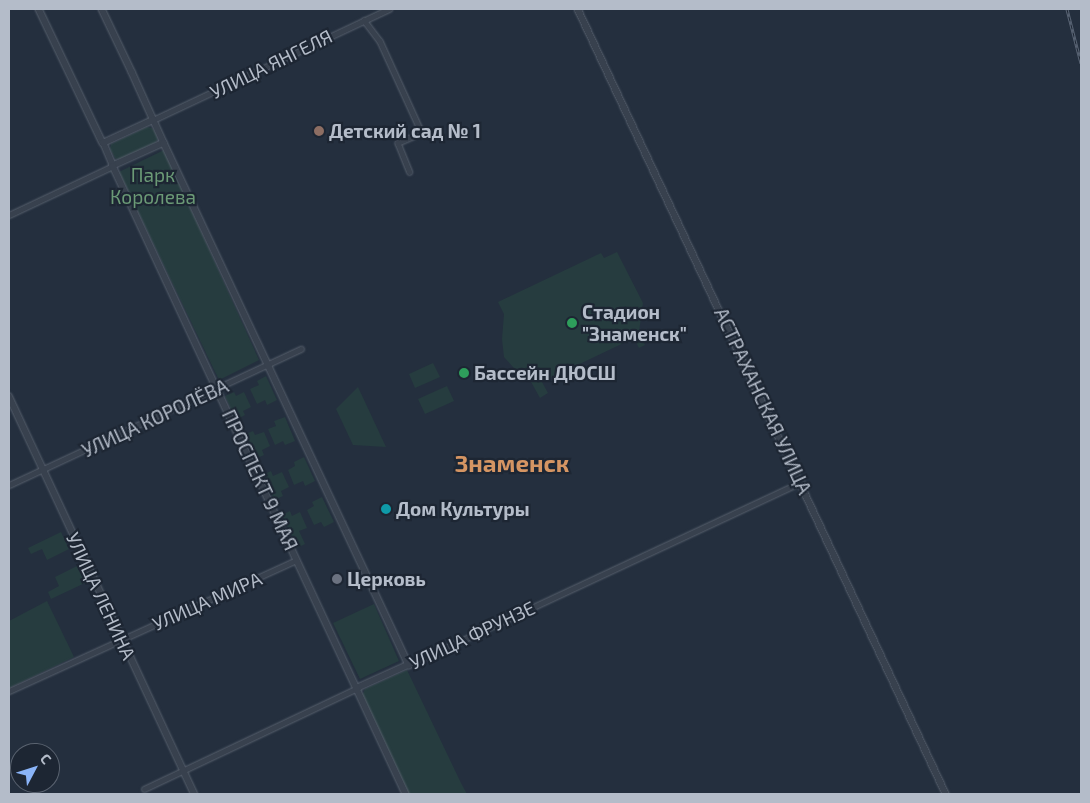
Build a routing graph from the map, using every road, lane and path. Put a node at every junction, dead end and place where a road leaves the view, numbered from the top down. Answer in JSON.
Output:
{"nodes":[{"id":1,"x":39,"y":9,"type":"edge"},
{"id":2,"x":102,"y":9,"type":"edge"},
{"id":3,"x":389,"y":9,"type":"edge"},
{"id":4,"x":578,"y":9,"type":"edge"},
{"id":5,"x":364,"y":20,"type":"junction"},
{"id":6,"x":153,"y":120,"type":"junction"},
{"id":7,"x":103,"y":143,"type":"junction"},
{"id":8,"x":164,"y":143,"type":"junction"},
{"id":9,"x":113,"y":166,"type":"junction"},
{"id":10,"x":410,"y":172,"type":"dead end"},
{"id":11,"x":9,"y":215,"type":"edge"},
{"id":12,"x":301,"y":349,"type":"dead end"},
{"id":13,"x":268,"y":366,"type":"junction"},
{"id":14,"x":218,"y":389,"type":"junction"},
{"id":15,"x":9,"y":396,"type":"edge"},
{"id":16,"x":43,"y":469,"type":"junction"},
{"id":17,"x":801,"y":482,"type":"junction"},
{"id":18,"x":9,"y":485,"type":"edge"},
{"id":19,"x":296,"y":560,"type":"junction"},
{"id":20,"x":121,"y":640,"type":"junction"},
{"id":21,"x":409,"y":665,"type":"junction"},
{"id":22,"x":358,"y":688,"type":"junction"},
{"id":23,"x":9,"y":691,"type":"edge"},
{"id":24,"x":183,"y":770,"type":"junction"},
{"id":25,"x":144,"y":789,"type":"dead end"},
{"id":26,"x":195,"y":794,"type":"edge"},
{"id":27,"x":406,"y":794,"type":"edge"},
{"id":28,"x":946,"y":794,"type":"edge"}],
"edges":[{"from":1,"to":7,"type":"street"},
{"from":2,"to":6,"type":"street"},
{"from":3,"to":5,"type":"street","name":"УЛИЦА ЯНГЕЛЯ"},
{"from":4,"to":17,"type":"street","name":"АСТРАХАНСКАЯ УЛИЦА"},
{"from":5,"to":6,"type":"street","name":"УЛИЦА ЯНГЕЛЯ"},
{"from":5,"to":10,"type":"street"},
{"from":6,"to":7,"type":"street"},
{"from":6,"to":8,"type":"street"},
{"from":7,"to":9,"type":"street","name":"ПРОСПЕКТ 9 МАЯ"},
{"from":8,"to":9,"type":"street"},
{"from":8,"to":13,"type":"street"},
{"from":9,"to":11,"type":"street"},
{"from":9,"to":14,"type":"street","name":"ПРОСПЕКТ 9 МАЯ"},
{"from":12,"to":13,"type":"street","name":"УЛИЦА КОРОЛЁВА"},
{"from":13,"to":14,"type":"street","name":"УЛИЦА КОРОЛЁВА"},
{"from":13,"to":21,"type":"street"},
{"from":14,"to":16,"type":"street","name":"УЛИЦА КОРОЛЁВА"},
{"from":14,"to":19,"type":"street","name":"ПРОСПЕКТ 9 МАЯ"},
{"from":15,"to":16,"type":"street","name":"УЛИЦА ЛЕНИНА"},
{"from":16,"to":18,"type":"street","name":"УЛИЦА КОРОЛЁВА"},
{"from":16,"to":20,"type":"street","name":"УЛИЦА ЛЕНИНА"},
{"from":17,"to":21,"type":"street","name":"УЛИЦА ФРУНЗЕ"},
{"from":17,"to":28,"type":"street","name":"АСТРАХАНСКАЯ УЛИЦА"},
{"from":19,"to":20,"type":"street","name":"УЛИЦА МИРА"},
{"from":19,"to":22,"type":"street","name":"ПРОСПЕКТ 9 МАЯ"},
{"from":20,"to":23,"type":"street","name":"УЛИЦА МИРА"},
{"from":20,"to":24,"type":"street","name":"УЛИЦА ЛЕНИНА"},
{"from":21,"to":22,"type":"street","name":"УЛИЦА ФРУНЗЕ"},
{"from":22,"to":24,"type":"street","name":"УЛИЦА ФРУНЗЕ"},
{"from":22,"to":27,"type":"street","name":"ПРОСПЕКТ 9 МАЯ"},
{"from":24,"to":25,"type":"street","name":"УЛИЦА ФРУНЗЕ"},
{"from":24,"to":26,"type":"street","name":"УЛИЦА ЛЕНИНА"}]}
